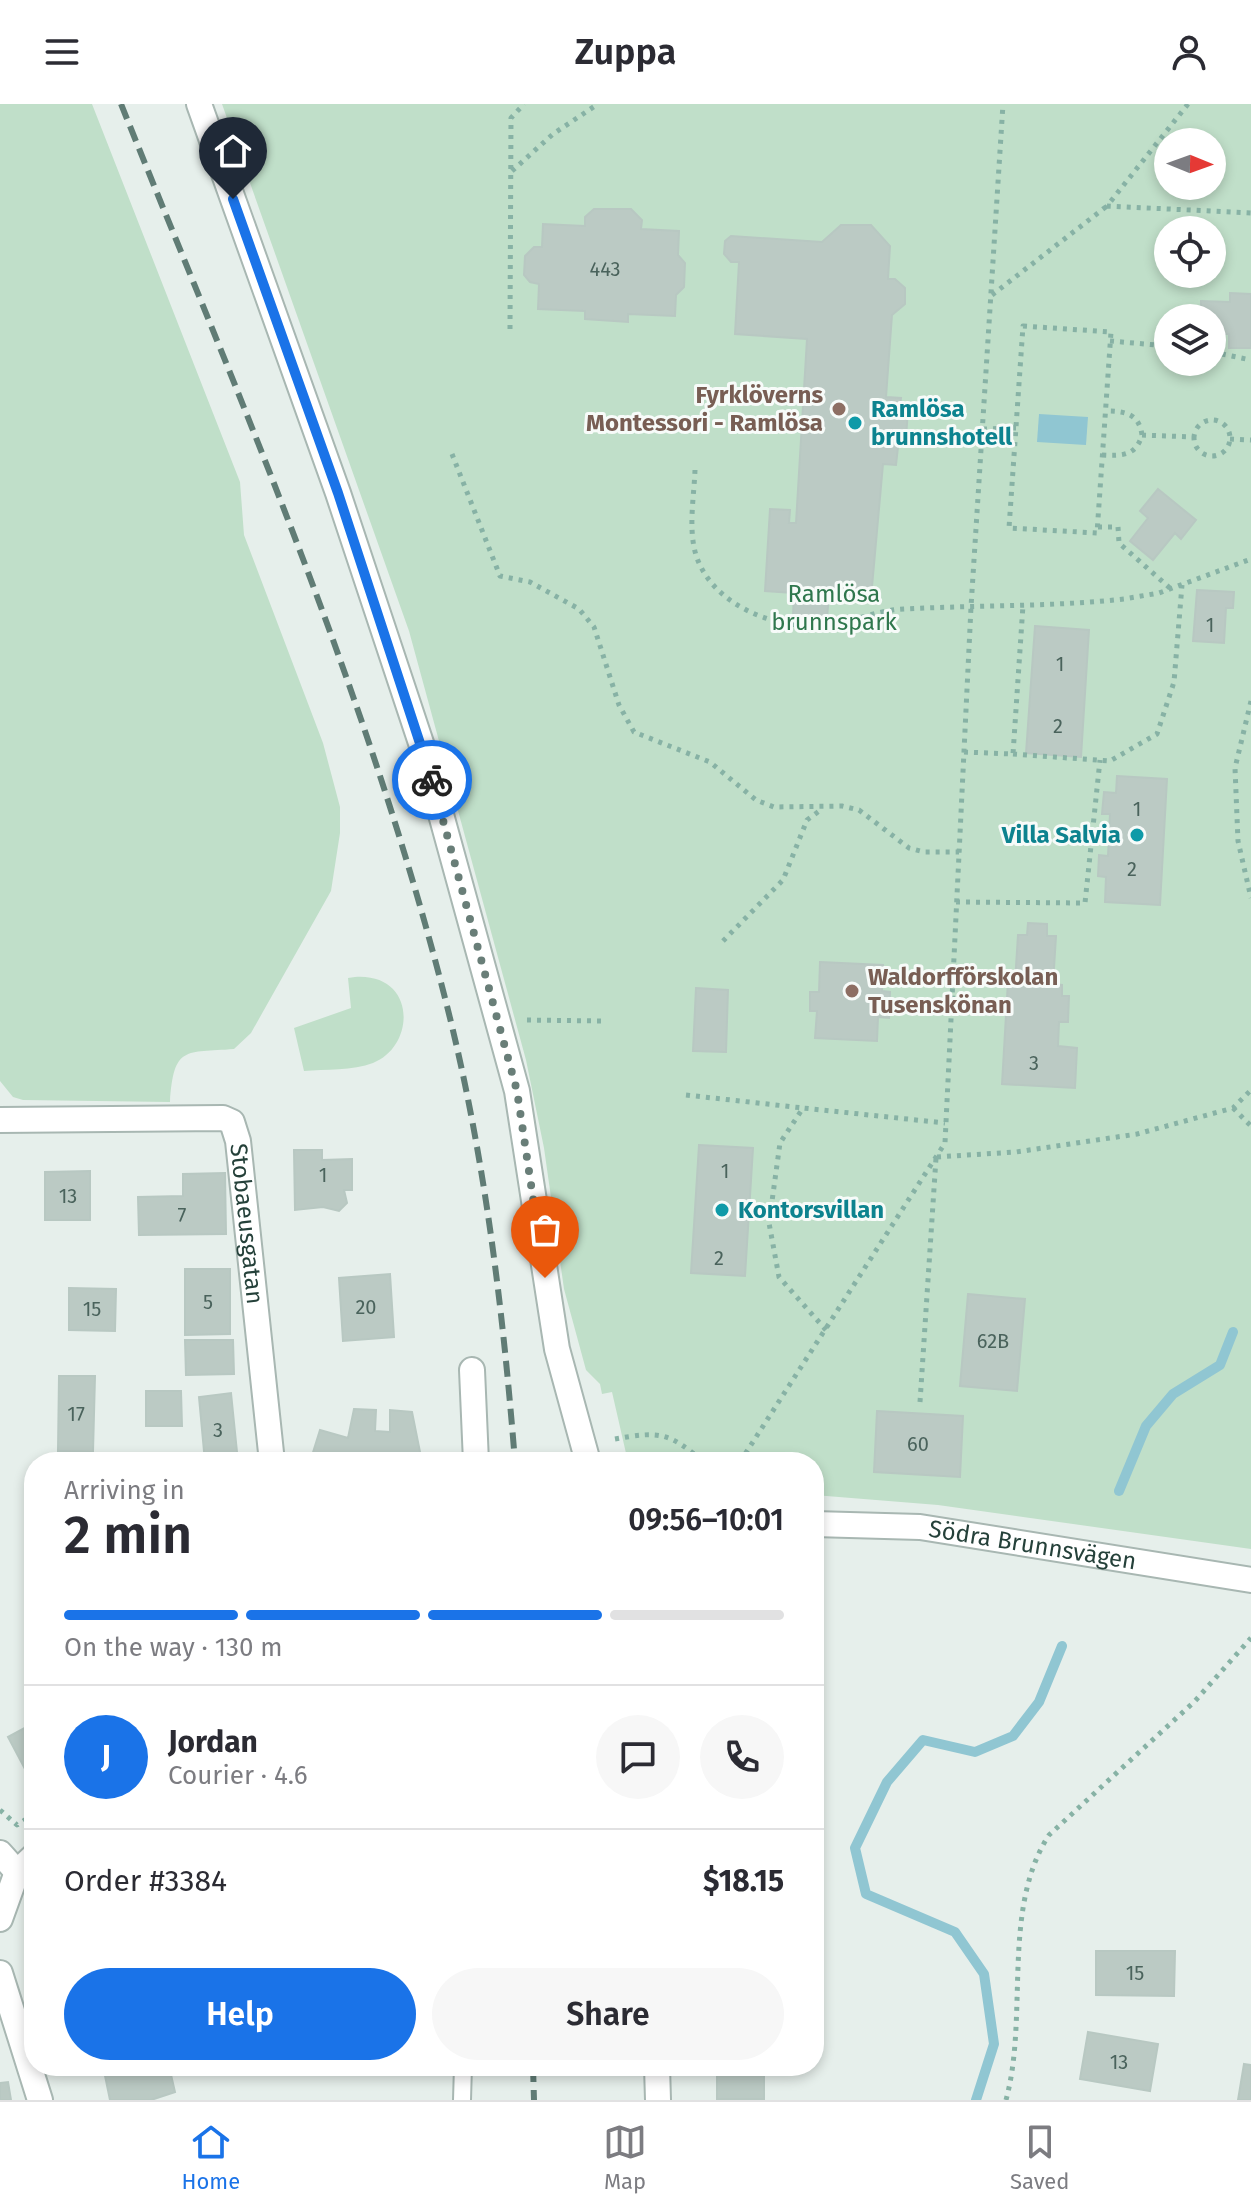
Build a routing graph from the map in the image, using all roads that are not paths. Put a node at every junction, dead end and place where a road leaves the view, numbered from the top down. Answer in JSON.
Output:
{"nodes":[{"id":1,"x":199,"y":104,"type":"edge"},
{"id":2,"x":0,"y":1120,"type":"edge"},
{"id":3,"x":472,"y":1370,"type":"dead end"},
{"id":4,"x":271,"y":1452,"type":"edge"},
{"id":5,"x":476,"y":1452,"type":"edge"},
{"id":6,"x":585,"y":1452,"type":"edge"},
{"id":7,"x":824,"y":1524,"type":"edge"},
{"id":8,"x":1251,"y":1580,"type":"edge"},
{"id":9,"x":0,"y":1853,"type":"edge"},
{"id":10,"x":24,"y":1863,"type":"edge"},
{"id":11,"x":24,"y":1868,"type":"edge"},
{"id":12,"x":0,"y":1919,"type":"edge"},
{"id":13,"x":0,"y":1973,"type":"edge"},
{"id":14,"x":24,"y":2049,"type":"edge"},
{"id":15,"x":32,"y":2076,"type":"edge"},
{"id":16,"x":463,"y":2076,"type":"edge"},
{"id":17,"x":657,"y":2076,"type":"edge"},
{"id":18,"x":40,"y":2100,"type":"edge"},
{"id":19,"x":462,"y":2100,"type":"edge"},
{"id":20,"x":658,"y":2100,"type":"edge"}],
"edges":[{"from":1,"to":6,"type":"street"},
{"from":2,"to":4,"type":"street","name":"Stobaeusgatan"},
{"from":3,"to":5,"type":"street"},
{"from":7,"to":8,"type":"street","name":"Södra Brunnsvägen"},
{"from":9,"to":10,"type":"street"},
{"from":11,"to":12,"type":"street"},
{"from":13,"to":14,"type":"street"},
{"from":15,"to":18,"type":"street"},
{"from":16,"to":19,"type":"lane"},
{"from":17,"to":20,"type":"street"}]}
